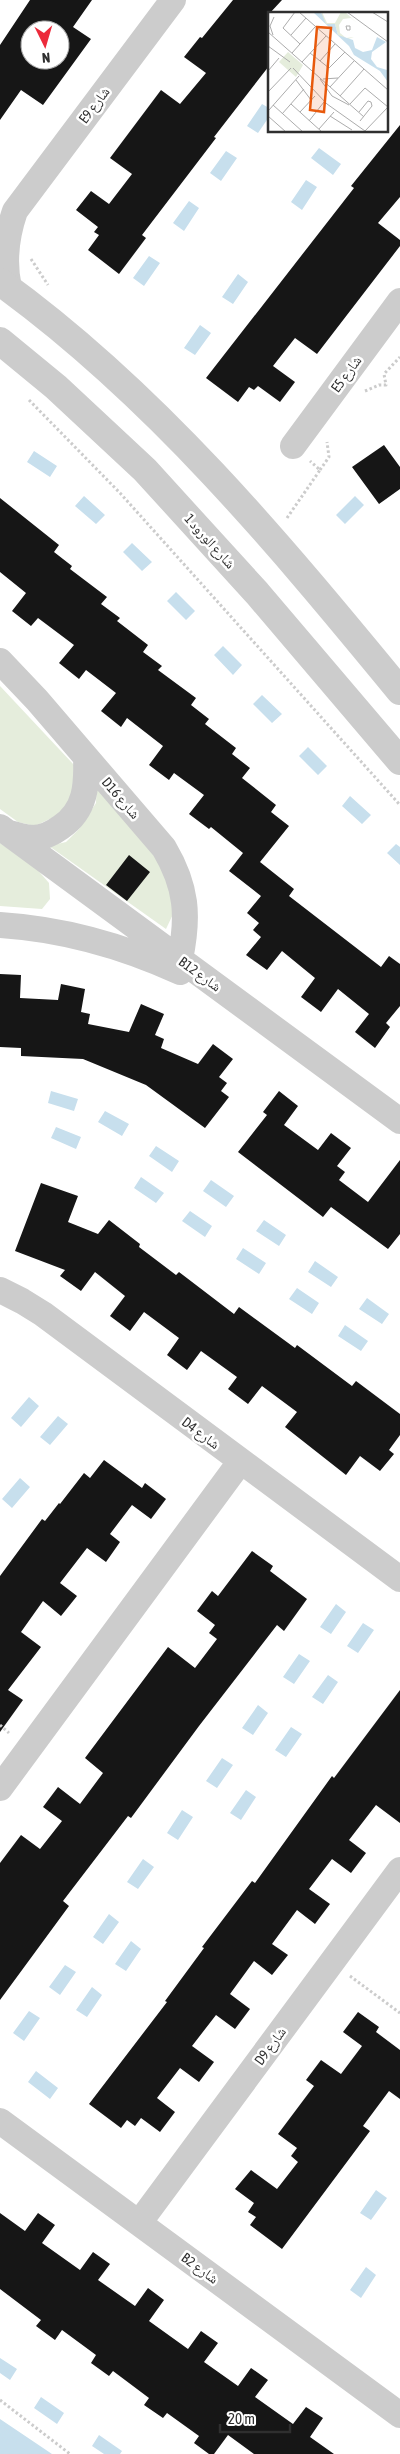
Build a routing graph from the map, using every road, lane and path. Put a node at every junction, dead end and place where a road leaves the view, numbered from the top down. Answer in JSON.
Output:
{"nodes":[{"id":1,"x":173,"y":0,"type":"edge"},
{"id":2,"x":7,"y":215,"type":"edge"},
{"id":3,"x":4,"y":285,"type":"edge"},
{"id":4,"x":396,"y":315,"type":"edge"},
{"id":5,"x":3,"y":346,"type":"edge"},
{"id":6,"x":400,"y":357,"type":"edge"},
{"id":7,"x":25,"y":396,"type":"dead end"},
{"id":8,"x":359,"y":398,"type":"dead end"},
{"id":9,"x":329,"y":438,"type":"dead end"},
{"id":10,"x":293,"y":446,"type":"joint"},
{"id":11,"x":320,"y":470,"type":"junction"},
{"id":12,"x":285,"y":521,"type":"dead end"},
{"id":13,"x":0,"y":662,"type":"edge"},
{"id":14,"x":400,"y":691,"type":"edge"},
{"id":15,"x":86,"y":757,"type":"junction"},
{"id":16,"x":400,"y":761,"type":"edge"},
{"id":17,"x":400,"y":806,"type":"edge"},
{"id":18,"x":4,"y":830,"type":"edge"},
{"id":19,"x":0,"y":925,"type":"edge"},
{"id":20,"x":180,"y":960,"type":"junction"},
{"id":21,"x":222,"y":991,"type":"junction"},
{"id":22,"x":400,"y":1121,"type":"edge"},
{"id":23,"x":0,"y":1290,"type":"edge"},
{"id":24,"x":240,"y":1462,"type":"junction"},
{"id":25,"x":400,"y":1579,"type":"edge"},
{"id":26,"x":0,"y":1788,"type":"edge"},
{"id":27,"x":400,"y":1870,"type":"edge"},
{"id":28,"x":331,"y":1963,"type":"junction"},
{"id":29,"x":400,"y":2013,"type":"edge"},
{"id":30,"x":0,"y":2121,"type":"edge"},
{"id":31,"x":140,"y":2223,"type":"junction"},
{"id":32,"x":0,"y":2400,"type":"edge"},
{"id":33,"x":400,"y":2415,"type":"edge"},
{"id":34,"x":70,"y":2454,"type":"edge"}],
"edges":[{"from":1,"to":2,"type":"street","name":"E9 شارع"},
{"from":2,"to":3,"type":"street","name":"E9 شارع"},
{"from":3,"to":14,"type":"street"},
{"from":4,"to":10,"type":"street","name":"E5 شارع"},
{"from":5,"to":16,"type":"street","name":"شارع الورود 1"},
{"from":6,"to":8,"type":"path"},
{"from":7,"to":17,"type":"path"},
{"from":9,"to":11,"type":"path"},
{"from":10,"to":11,"type":"path"},
{"from":11,"to":12,"type":"path"},
{"from":13,"to":15,"type":"street","name":"D16 شارع"},
{"from":15,"to":18,"type":"street"},
{"from":15,"to":20,"type":"street","name":"D16 شارع"},
{"from":18,"to":20,"type":"street","name":"B12 شارع"},
{"from":19,"to":21,"type":"street"},
{"from":20,"to":21,"type":"street","name":"B12 شارع"},
{"from":21,"to":22,"type":"street","name":"B12 شارع"},
{"from":23,"to":24,"type":"street","name":"D4 شارع"},
{"from":24,"to":25,"type":"street","name":"D4 شارع"},
{"from":24,"to":26,"type":"street"},
{"from":27,"to":28,"type":"street","name":"D9 شارع"},
{"from":28,"to":29,"type":"path"},
{"from":28,"to":31,"type":"street","name":"D9 شارع"},
{"from":30,"to":31,"type":"street","name":"B2 شارع"},
{"from":31,"to":33,"type":"street","name":"B2 شارع"},
{"from":32,"to":34,"type":"path"}]}
